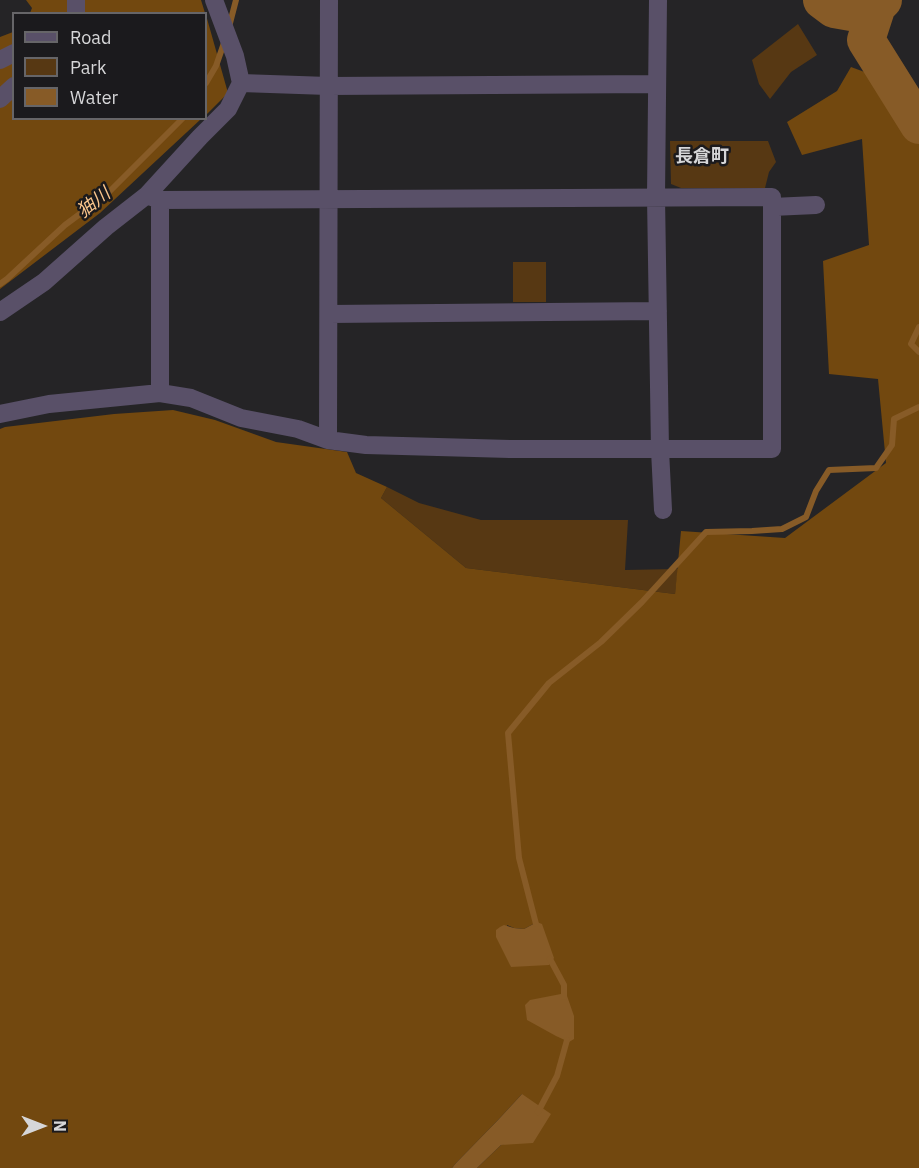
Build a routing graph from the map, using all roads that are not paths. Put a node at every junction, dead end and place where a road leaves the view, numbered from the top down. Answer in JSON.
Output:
{"nodes":[{"id":1,"x":214,"y":0,"type":"edge"},
{"id":2,"x":329,"y":0,"type":"edge"},
{"id":3,"x":658,"y":0,"type":"edge"},
{"id":4,"x":241,"y":84,"type":"junction"},
{"id":5,"x":657,"y":84,"type":"junction"},
{"id":6,"x":328,"y":86,"type":"junction"},
{"id":7,"x":12,"y":88,"type":"edge"},
{"id":8,"x":0,"y":99,"type":"edge"},
{"id":9,"x":153,"y":197,"type":"junction"},
{"id":10,"x":656,"y":197,"type":"junction"},
{"id":11,"x":329,"y":200,"type":"junction"},
{"id":12,"x":816,"y":206,"type":"dead end"},
{"id":13,"x":772,"y":207,"type":"junction"},
{"id":14,"x":658,"y":311,"type":"junction"},
{"id":15,"x":0,"y":312,"type":"edge"},
{"id":16,"x":329,"y":314,"type":"junction"},
{"id":17,"x":160,"y":393,"type":"junction"},
{"id":18,"x":0,"y":414,"type":"edge"},
{"id":19,"x":328,"y":440,"type":"junction"},
{"id":20,"x":660,"y":450,"type":"junction"},
{"id":21,"x":663,"y":510,"type":"dead end"}],
"edges":[{"from":1,"to":4,"type":"street"},
{"from":2,"to":6,"type":"street"},
{"from":3,"to":5,"type":"street"},
{"from":4,"to":6,"type":"street"},
{"from":4,"to":9,"type":"street"},
{"from":5,"to":6,"type":"street"},
{"from":5,"to":10,"type":"street"},
{"from":6,"to":11,"type":"street"},
{"from":7,"to":8,"type":"street"},
{"from":9,"to":11,"type":"street"},
{"from":9,"to":15,"type":"street"},
{"from":9,"to":17,"type":"street"},
{"from":10,"to":11,"type":"street"},
{"from":10,"to":13,"type":"street"},
{"from":10,"to":14,"type":"street"},
{"from":11,"to":16,"type":"street"},
{"from":12,"to":13,"type":"street"},
{"from":13,"to":20,"type":"street"},
{"from":14,"to":16,"type":"street"},
{"from":14,"to":20,"type":"street"},
{"from":16,"to":19,"type":"street"},
{"from":17,"to":18,"type":"street"},
{"from":17,"to":19,"type":"street"},
{"from":19,"to":20,"type":"street"},
{"from":20,"to":21,"type":"street"}]}
